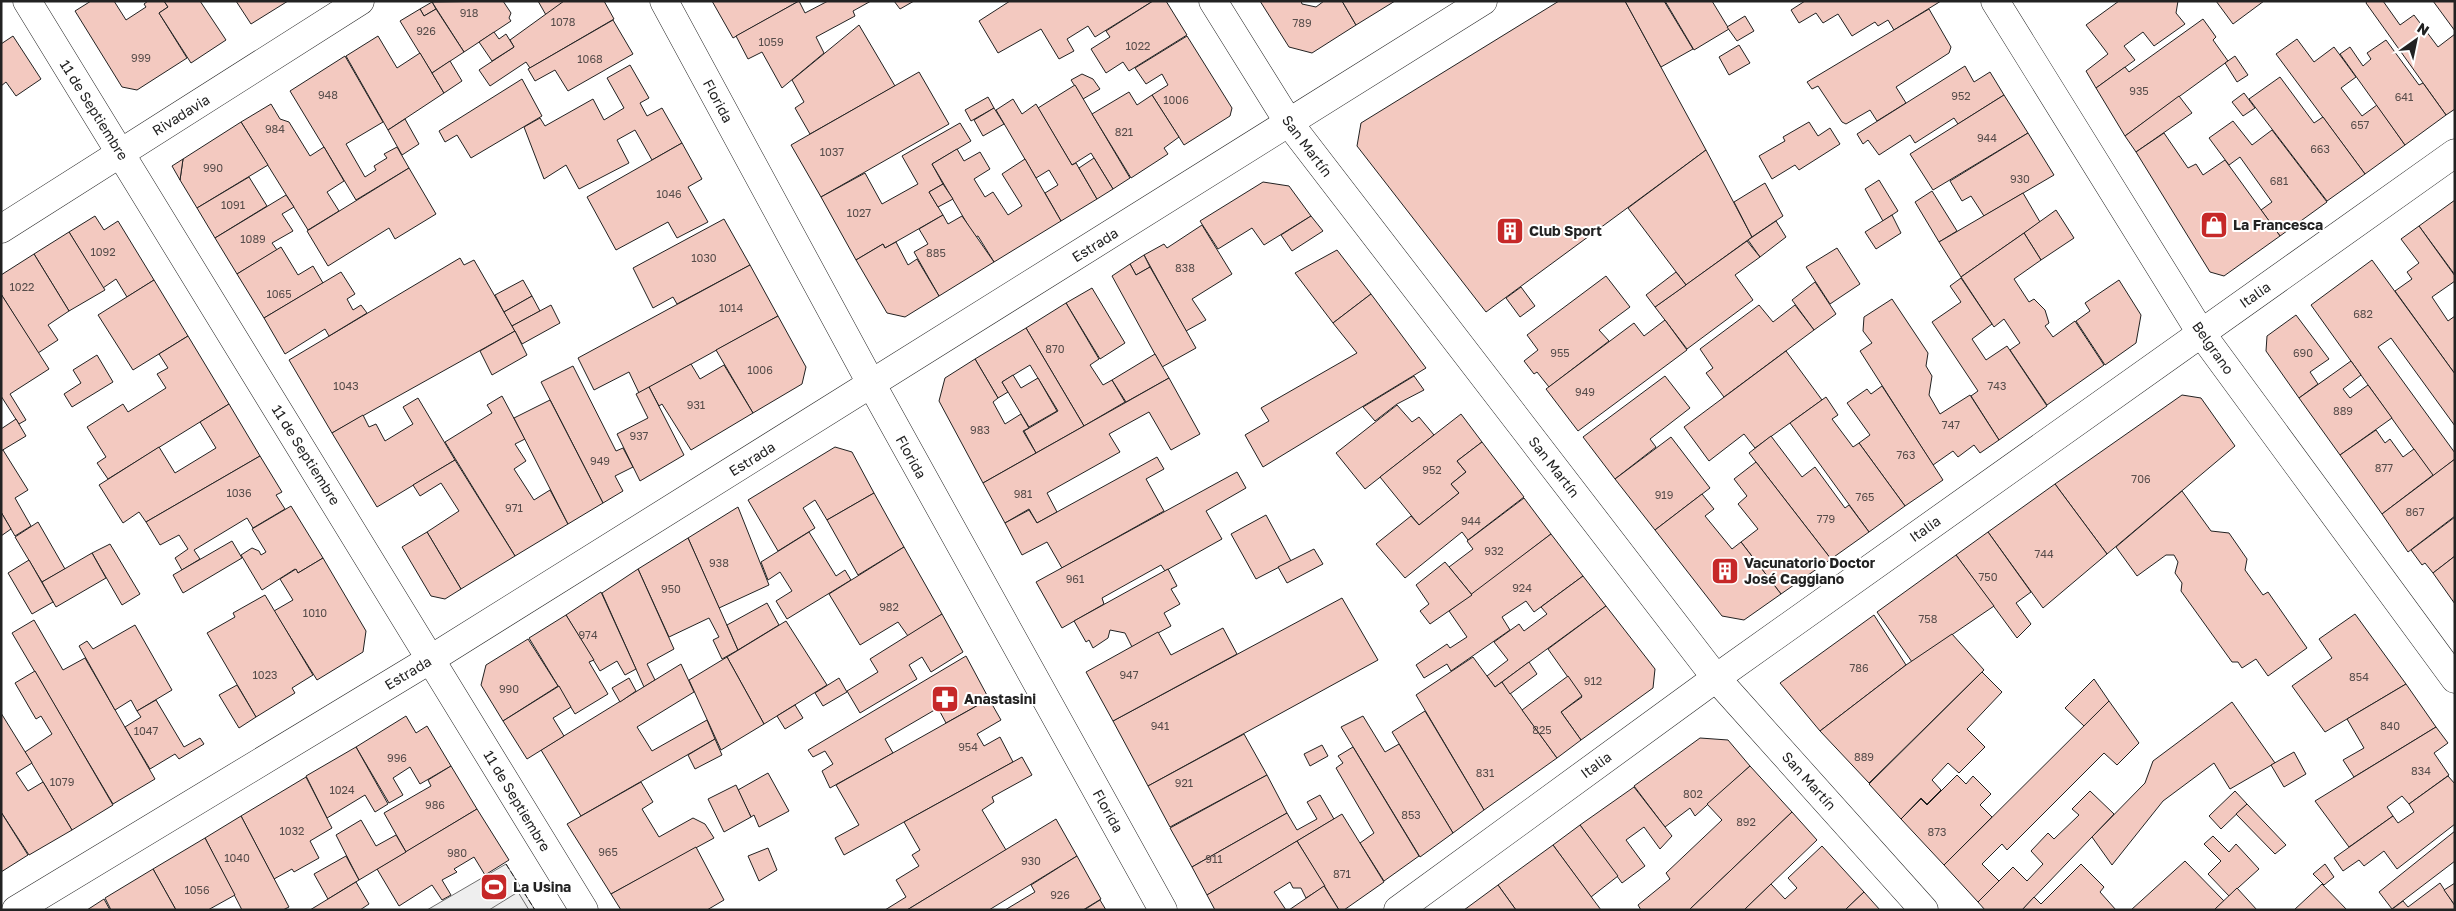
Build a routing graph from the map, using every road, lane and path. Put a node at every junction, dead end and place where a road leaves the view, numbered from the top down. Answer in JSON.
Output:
{"nodes":[{"id":1,"x":27,"y":1,"type":"edge"},
{"id":2,"x":360,"y":1,"type":"edge"},
{"id":3,"x":664,"y":1,"type":"edge"},
{"id":4,"x":1213,"y":1,"type":"edge"},
{"id":5,"x":1483,"y":1,"type":"edge"},
{"id":6,"x":1994,"y":1,"type":"edge"},
{"id":7,"x":1289,"y":123,"type":"junction"},
{"id":8,"x":2455,"y":153,"type":"edge"},
{"id":9,"x":121,"y":154,"type":"junction"},
{"id":10,"x":1,"y":229,"type":"edge"},
{"id":11,"x":2201,"y":333,"type":"junction"},
{"id":12,"x":872,"y":385,"type":"junction"},
{"id":13,"x":432,"y":659,"type":"junction"},
{"id":14,"x":1716,"y":678,"type":"junction"},
{"id":15,"x":2455,"y":679,"type":"edge"},
{"id":16,"x":16,"y":910,"type":"edge"},
{"id":17,"x":584,"y":910,"type":"edge"},
{"id":18,"x":1162,"y":910,"type":"edge"},
{"id":19,"x":1398,"y":910,"type":"edge"},
{"id":20,"x":1924,"y":910,"type":"edge"}],
"edges":[{"from":1,"to":9,"type":"street","name":"11 de Septiembre"},
{"from":2,"to":9,"type":"street","name":"Rivadavia"},
{"from":3,"to":12,"type":"street","name":"Florida"},
{"from":4,"to":7,"type":"street","name":"San Martín"},
{"from":5,"to":7,"type":"street","name":"Estrada"},
{"from":6,"to":11,"type":"street","name":"Belgrano"},
{"from":7,"to":12,"type":"street","name":"Estrada"},
{"from":7,"to":14,"type":"street","name":"San Martín"},
{"from":8,"to":11,"type":"street","name":"Italia"},
{"from":9,"to":10,"type":"street","name":"Rivadavia"},
{"from":9,"to":13,"type":"street","name":"11 de Septiembre"},
{"from":11,"to":14,"type":"street","name":"Italia"},
{"from":11,"to":15,"type":"street","name":"Belgrano"},
{"from":12,"to":13,"type":"street","name":"Estrada"},
{"from":12,"to":18,"type":"street","name":"Florida"},
{"from":13,"to":16,"type":"street","name":"Estrada"},
{"from":13,"to":17,"type":"street","name":"11 de Septiembre"},
{"from":14,"to":19,"type":"street","name":"Italia"},
{"from":14,"to":20,"type":"street","name":"San Martín"}]}
